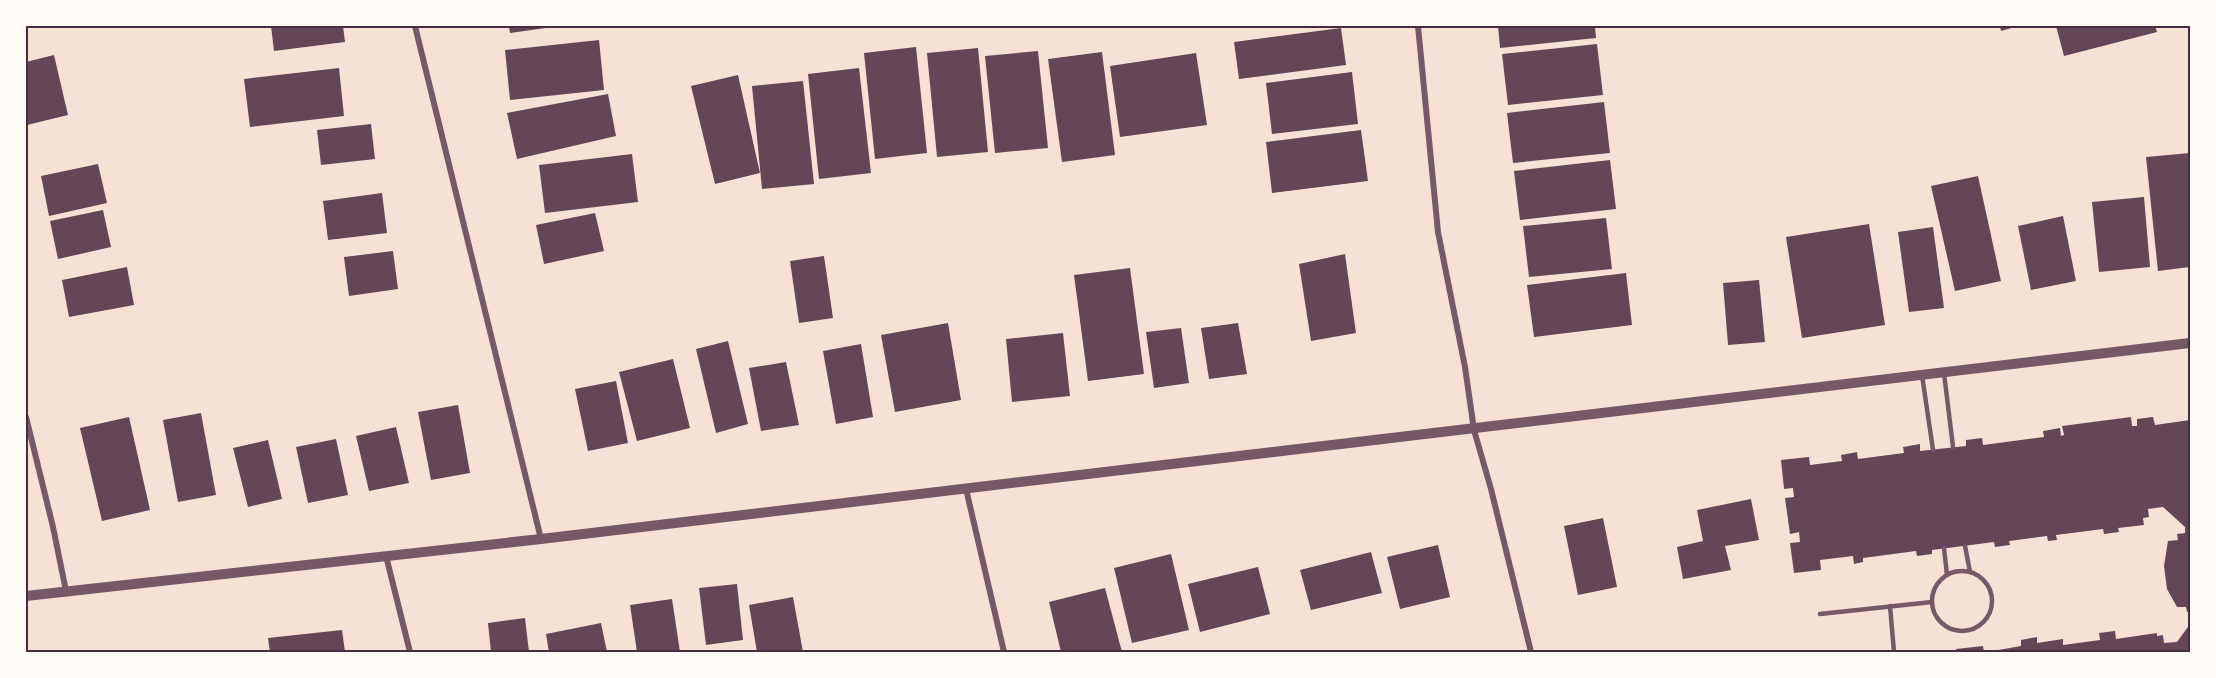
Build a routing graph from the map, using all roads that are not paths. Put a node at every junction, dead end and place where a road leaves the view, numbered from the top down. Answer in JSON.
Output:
{"nodes":[{"id":1,"x":415,"y":26,"type":"edge"},
{"id":2,"x":1418,"y":26,"type":"edge"},
{"id":3,"x":2190,"y":343,"type":"edge"},
{"id":4,"x":1944,"y":373,"type":"junction"},
{"id":5,"x":1922,"y":375,"type":"junction"},
{"id":6,"x":26,"y":417,"type":"edge"},
{"id":7,"x":1474,"y":429,"type":"junction"},
{"id":8,"x":1953,"y":447,"type":"dead end"},
{"id":9,"x":1933,"y":450,"type":"dead end"},
{"id":10,"x":966,"y":489,"type":"junction"},
{"id":11,"x":541,"y":539,"type":"junction"},
{"id":12,"x":1965,"y":546,"type":"dead end"},
{"id":13,"x":1944,"y":548,"type":"dead end"},
{"id":14,"x":386,"y":556,"type":"junction"},
{"id":15,"x":1970,"y":572,"type":"junction"},
{"id":16,"x":1947,"y":575,"type":"junction"},
{"id":17,"x":66,"y":591,"type":"junction"},
{"id":18,"x":26,"y":596,"type":"edge"},
{"id":19,"x":1932,"y":602,"type":"junction"},
{"id":20,"x":1890,"y":606,"type":"junction"},
{"id":21,"x":1820,"y":614,"type":"dead end"},
{"id":22,"x":411,"y":652,"type":"edge"},
{"id":23,"x":1004,"y":652,"type":"edge"},
{"id":24,"x":1532,"y":652,"type":"edge"},
{"id":25,"x":1894,"y":652,"type":"edge"}],
"edges":[{"from":1,"to":11,"type":"street"},
{"from":2,"to":7,"type":"street"},
{"from":3,"to":4,"type":"street"},
{"from":4,"to":5,"type":"street"},
{"from":4,"to":8,"type":"lane"},
{"from":5,"to":7,"type":"street"},
{"from":5,"to":9,"type":"lane"},
{"from":6,"to":17,"type":"street"},
{"from":7,"to":10,"type":"street"},
{"from":7,"to":24,"type":"street"},
{"from":10,"to":11,"type":"street"},
{"from":10,"to":23,"type":"street"},
{"from":11,"to":14,"type":"street"},
{"from":12,"to":15,"type":"lane"},
{"from":13,"to":16,"type":"lane"},
{"from":14,"to":17,"type":"street"},
{"from":14,"to":22,"type":"street"},
{"from":15,"to":16,"type":"lane"},
{"from":15,"to":19,"type":"lane"},
{"from":16,"to":19,"type":"lane"},
{"from":17,"to":18,"type":"street"},
{"from":19,"to":20,"type":"lane"},
{"from":20,"to":21,"type":"lane"},
{"from":20,"to":25,"type":"lane"}]}
